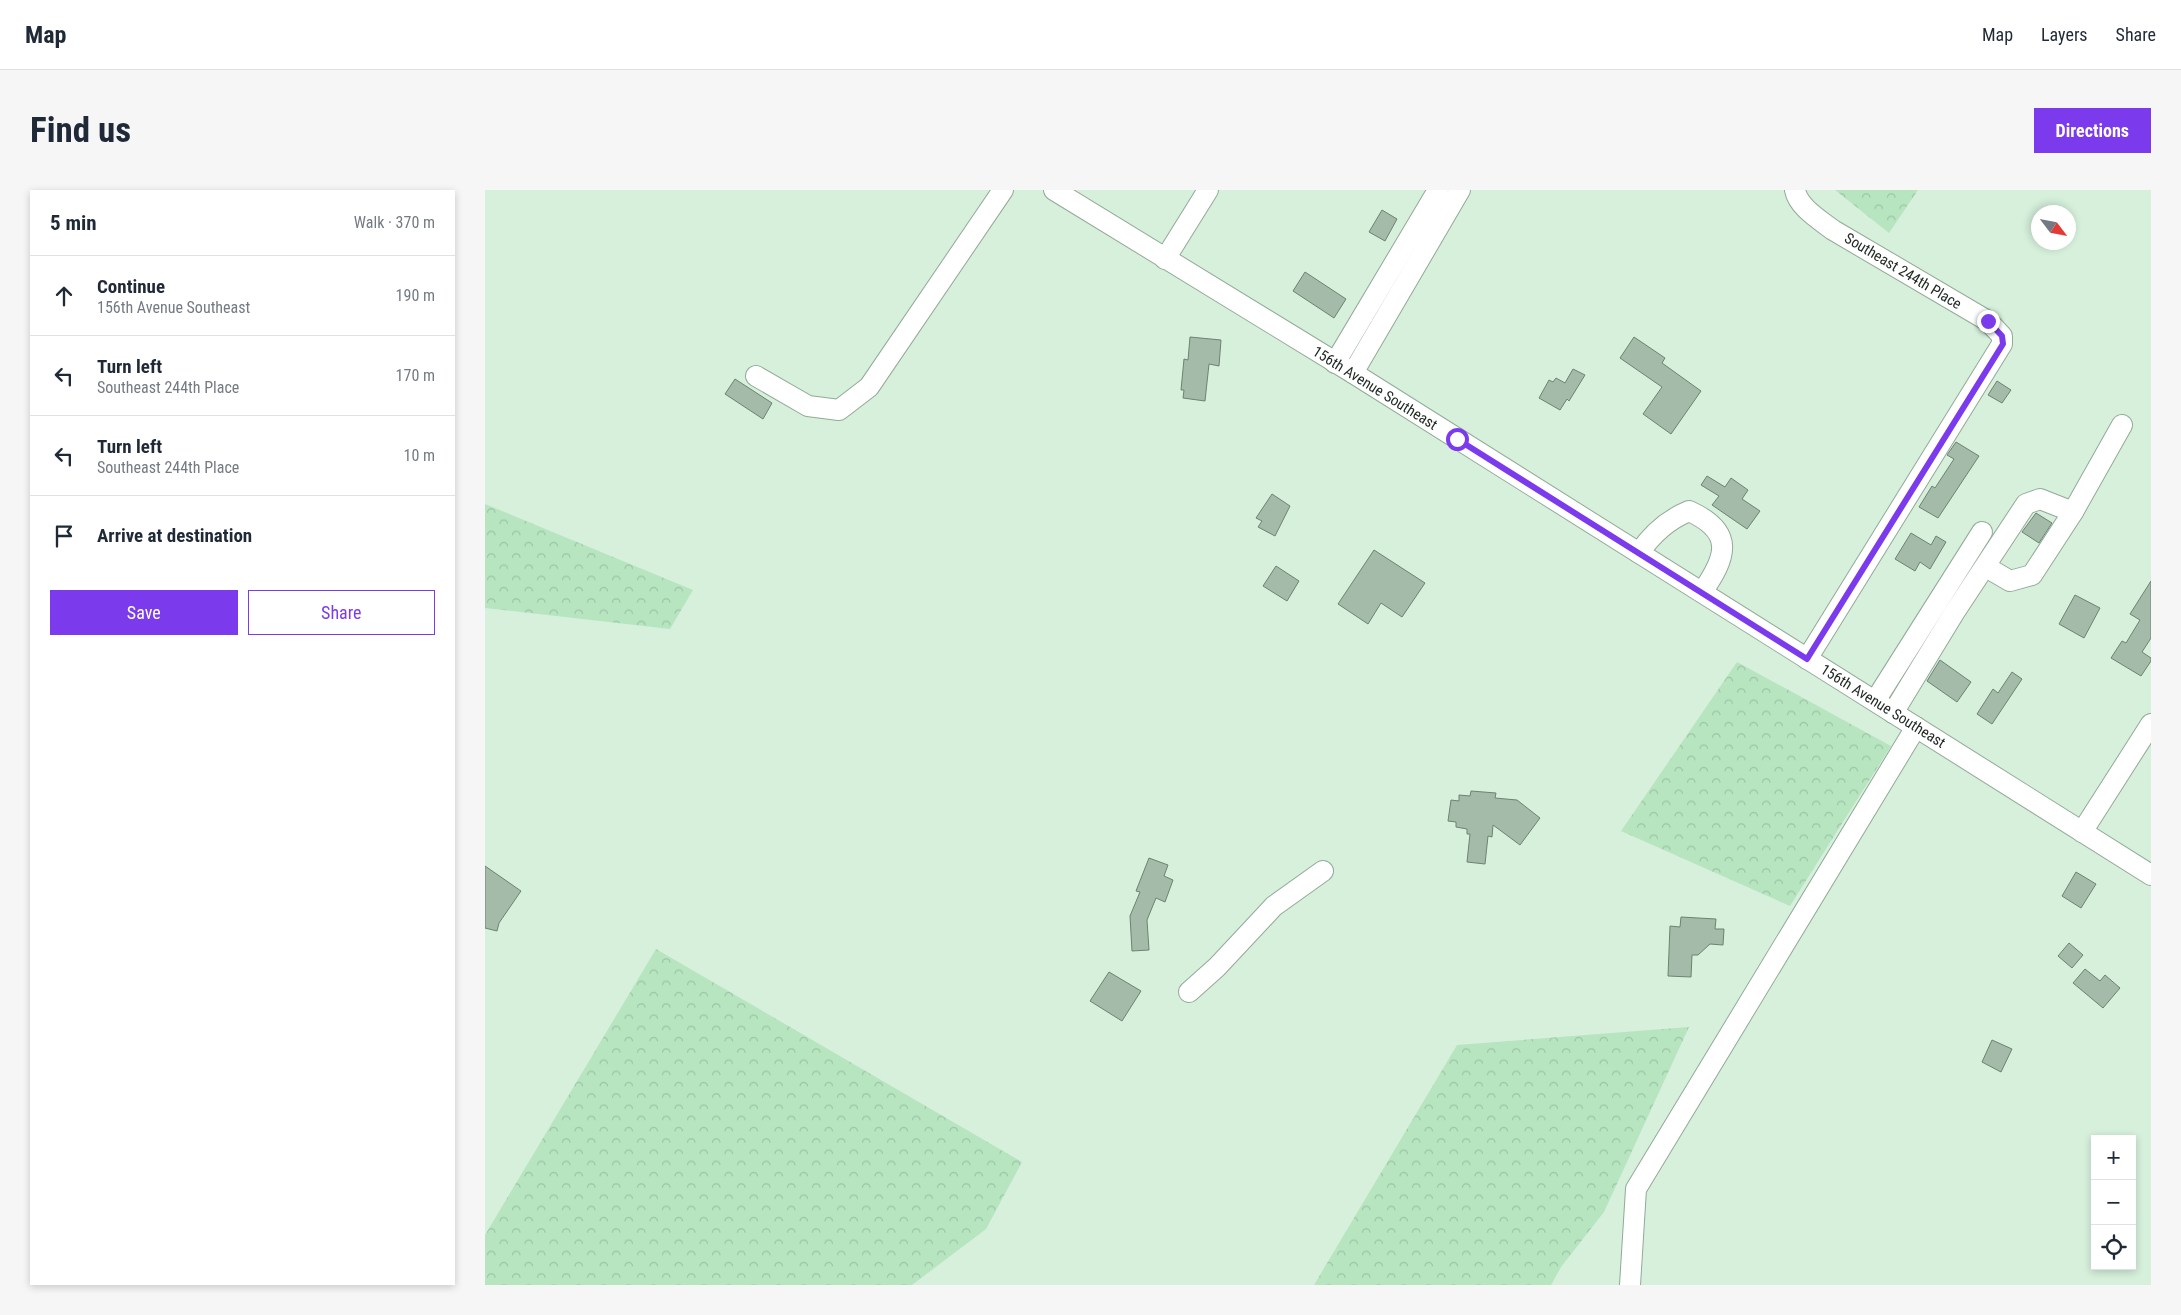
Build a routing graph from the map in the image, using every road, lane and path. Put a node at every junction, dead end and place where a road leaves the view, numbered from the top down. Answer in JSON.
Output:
{"nodes":[{"id":1,"x":1003,"y":190,"type":"edge"},
{"id":2,"x":1054,"y":190,"type":"edge"},
{"id":3,"x":1208,"y":190,"type":"edge"},
{"id":4,"x":1438,"y":190,"type":"edge"},
{"id":5,"x":1460,"y":190,"type":"edge"},
{"id":6,"x":1795,"y":190,"type":"edge"},
{"id":7,"x":1165,"y":260,"type":"junction"},
{"id":8,"x":1335,"y":363,"type":"junction"},
{"id":9,"x":1353,"y":373,"type":"junction"},
{"id":10,"x":756,"y":376,"type":"dead end"},
{"id":11,"x":2122,"y":425,"type":"dead end"},
{"id":12,"x":2073,"y":512,"type":"junction"},
{"id":13,"x":1982,"y":532,"type":"dead end"},
{"id":14,"x":1639,"y":553,"type":"junction"},
{"id":15,"x":1986,"y":567,"type":"junction"},
{"id":16,"x":1701,"y":592,"type":"junction"},
{"id":17,"x":1807,"y":659,"type":"junction"},
{"id":18,"x":1875,"y":701,"type":"junction"},
{"id":19,"x":1893,"y":713,"type":"junction"},
{"id":20,"x":2151,"y":724,"type":"edge"},
{"id":21,"x":1917,"y":728,"type":"junction"},
{"id":22,"x":2082,"y":832,"type":"junction"},
{"id":23,"x":1323,"y":871,"type":"dead end"},
{"id":24,"x":2151,"y":875,"type":"edge"},
{"id":25,"x":1189,"y":992,"type":"dead end"},
{"id":26,"x":1630,"y":1285,"type":"edge"}],
"edges":[{"from":1,"to":10,"type":"street"},
{"from":2,"to":7,"type":"street","name":"156th Avenue Southeast"},
{"from":3,"to":7,"type":"street"},
{"from":4,"to":8,"type":"street"},
{"from":5,"to":9,"type":"street"},
{"from":6,"to":17,"type":"street","name":"Southeast 244th Place"},
{"from":7,"to":8,"type":"street","name":"156th Avenue Southeast"},
{"from":8,"to":9,"type":"street","name":"156th Avenue Southeast"},
{"from":9,"to":14,"type":"street","name":"156th Avenue Southeast"},
{"from":11,"to":12,"type":"street"},
{"from":12,"to":15,"type":"street"},
{"from":12,"to":15,"type":"street"},
{"from":13,"to":18,"type":"street"},
{"from":14,"to":16,"type":"street","name":"156th Avenue Southeast"},
{"from":14,"to":16,"type":"street"},
{"from":15,"to":19,"type":"street"},
{"from":16,"to":17,"type":"street","name":"156th Avenue Southeast"},
{"from":17,"to":18,"type":"street","name":"156th Avenue Southeast"},
{"from":18,"to":19,"type":"street","name":"156th Avenue Southeast"},
{"from":19,"to":21,"type":"street","name":"156th Avenue Southeast"},
{"from":20,"to":22,"type":"street"},
{"from":21,"to":22,"type":"street","name":"156th Avenue Southeast"},
{"from":21,"to":26,"type":"street"},
{"from":22,"to":24,"type":"street","name":"156th Avenue Southeast"},
{"from":23,"to":25,"type":"street"}]}
